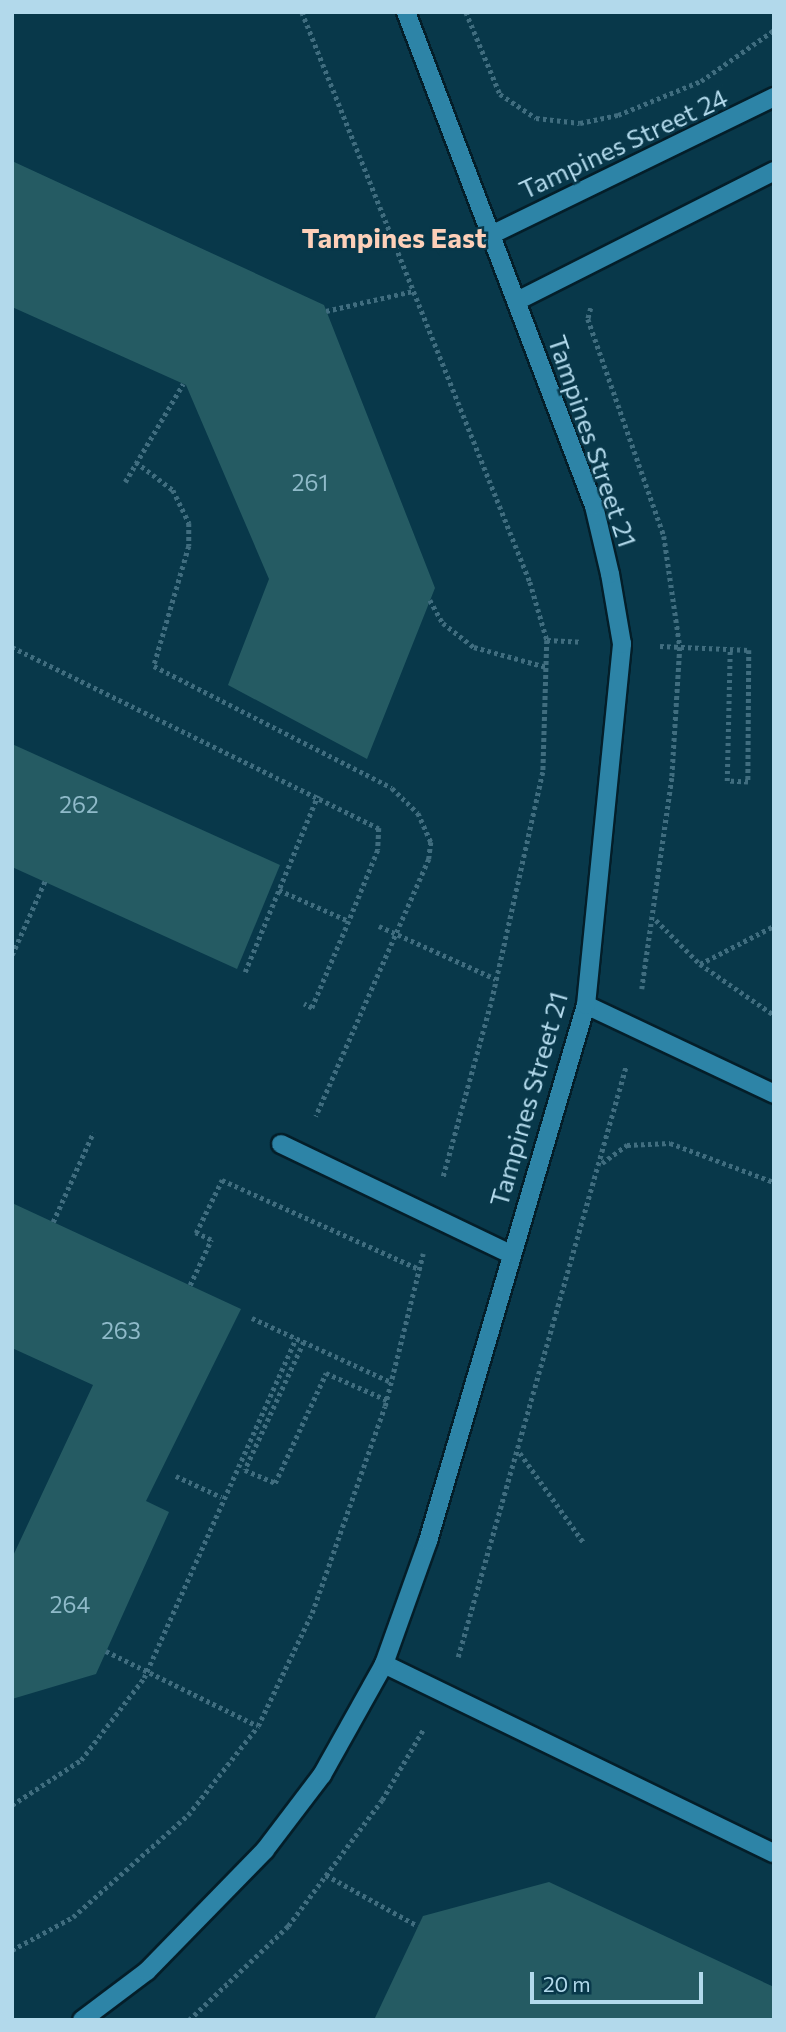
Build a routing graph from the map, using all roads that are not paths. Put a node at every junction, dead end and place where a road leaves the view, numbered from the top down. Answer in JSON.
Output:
{"nodes":[{"id":1,"x":407,"y":12,"type":"edge"},
{"id":2,"x":774,"y":97,"type":"edge"},
{"id":3,"x":774,"y":171,"type":"edge"},
{"id":4,"x":493,"y":234,"type":"junction"},
{"id":5,"x":517,"y":301,"type":"junction"},
{"id":6,"x":586,"y":1005,"type":"junction"},
{"id":7,"x":774,"y":1094,"type":"edge"},
{"id":8,"x":281,"y":1144,"type":"dead end"},
{"id":9,"x":511,"y":1254,"type":"junction"},
{"id":10,"x":384,"y":1664,"type":"junction"},
{"id":11,"x":774,"y":1853,"type":"edge"},
{"id":12,"x":82,"y":2020,"type":"edge"}],
"edges":[{"from":1,"to":4,"type":"street","name":"Tampines Street 21"},
{"from":2,"to":4,"type":"street","name":"Tampines Street 24"},
{"from":3,"to":5,"type":"street"},
{"from":4,"to":5,"type":"street","name":"Tampines Street 21"},
{"from":5,"to":6,"type":"street","name":"Tampines Street 21"},
{"from":6,"to":7,"type":"street"},
{"from":6,"to":9,"type":"street","name":"Tampines Street 21"},
{"from":8,"to":9,"type":"street"},
{"from":9,"to":10,"type":"street","name":"Tampines Street 21"},
{"from":10,"to":11,"type":"street"},
{"from":10,"to":12,"type":"street","name":"Tampines Street 21"}]}
